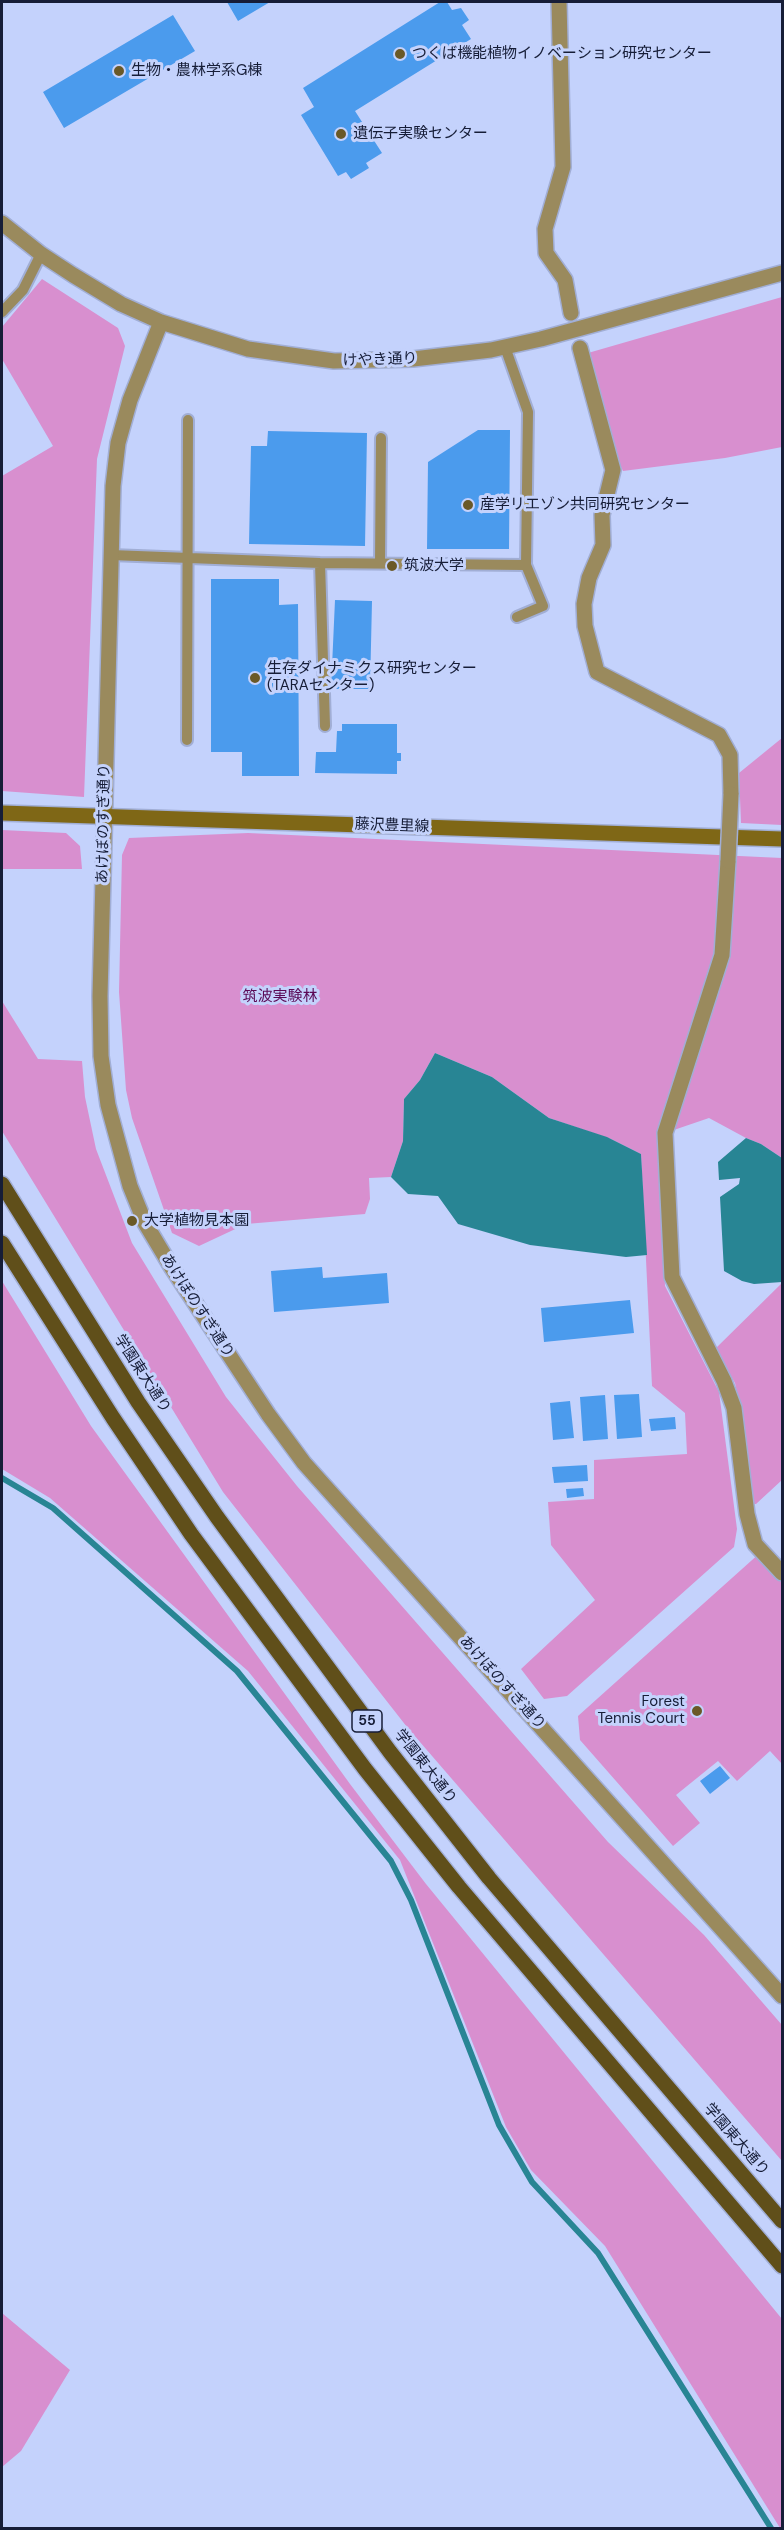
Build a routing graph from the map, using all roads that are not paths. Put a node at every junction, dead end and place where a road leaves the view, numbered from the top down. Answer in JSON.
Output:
{"nodes":[{"id":1,"x":559,"y":2,"type":"edge"},
{"id":2,"x":2,"y":223,"type":"edge"},
{"id":3,"x":41,"y":254,"type":"junction"},
{"id":4,"x":783,"y":273,"type":"edge"},
{"id":5,"x":2,"y":312,"type":"edge"},
{"id":6,"x":571,"y":314,"type":"dead end"},
{"id":7,"x":162,"y":322,"type":"junction"},
{"id":8,"x":505,"y":347,"type":"junction"},
{"id":9,"x":579,"y":348,"type":"dead end"},
{"id":10,"x":188,"y":420,"type":"dead end"},
{"id":11,"x":381,"y":438,"type":"dead end"},
{"id":12,"x":111,"y":555,"type":"junction"},
{"id":13,"x":188,"y":559,"type":"junction"},
{"id":14,"x":320,"y":563,"type":"junction"},
{"id":15,"x":380,"y":563,"type":"junction"},
{"id":16,"x":526,"y":565,"type":"junction"},
{"id":17,"x":517,"y":617,"type":"dead end"},
{"id":18,"x":325,"y":726,"type":"dead end"},
{"id":19,"x":187,"y":740,"type":"dead end"},
{"id":20,"x":2,"y":813,"type":"edge"},
{"id":21,"x":104,"y":815,"type":"junction"},
{"id":22,"x":783,"y":839,"type":"edge"},
{"id":23,"x":2,"y":1184,"type":"edge"},
{"id":24,"x":2,"y":1243,"type":"edge"},
{"id":25,"x":783,"y":1573,"type":"edge"},
{"id":26,"x":783,"y":1996,"type":"edge"},
{"id":27,"x":783,"y":2221,"type":"edge"},
{"id":28,"x":783,"y":2266,"type":"edge"}],
"edges":[{"from":1,"to":6,"type":"street"},
{"from":2,"to":3,"type":"street","name":"けやき通り"},
{"from":3,"to":5,"type":"lane"},
{"from":3,"to":7,"type":"street","name":"けやき通り"},
{"from":4,"to":8,"type":"street","name":"けやき通り"},
{"from":7,"to":8,"type":"street","name":"けやき通り"},
{"from":7,"to":12,"type":"street","name":"あけぼのすぎ通り"},
{"from":8,"to":16,"type":"lane"},
{"from":9,"to":25,"type":"street","bridge":true},
{"from":10,"to":13,"type":"lane"},
{"from":11,"to":15,"type":"lane"},
{"from":12,"to":13,"type":"lane"},
{"from":12,"to":21,"type":"street","name":"あけぼのすぎ通り"},
{"from":13,"to":14,"type":"lane"},
{"from":13,"to":19,"type":"lane"},
{"from":14,"to":15,"type":"lane"},
{"from":14,"to":18,"type":"lane"},
{"from":15,"to":16,"type":"lane"},
{"from":16,"to":17,"type":"lane"},
{"from":20,"to":21,"type":"main road","name":"藤沢豊里線"},
{"from":21,"to":22,"type":"main road","name":"藤沢豊里線"},
{"from":21,"to":26,"type":"street","name":"あけぼのすぎ通り"},
{"from":23,"to":27,"type":"main road","name":"学園東大通り","number":"55"},
{"from":24,"to":28,"type":"main road","number":"55"}]}
